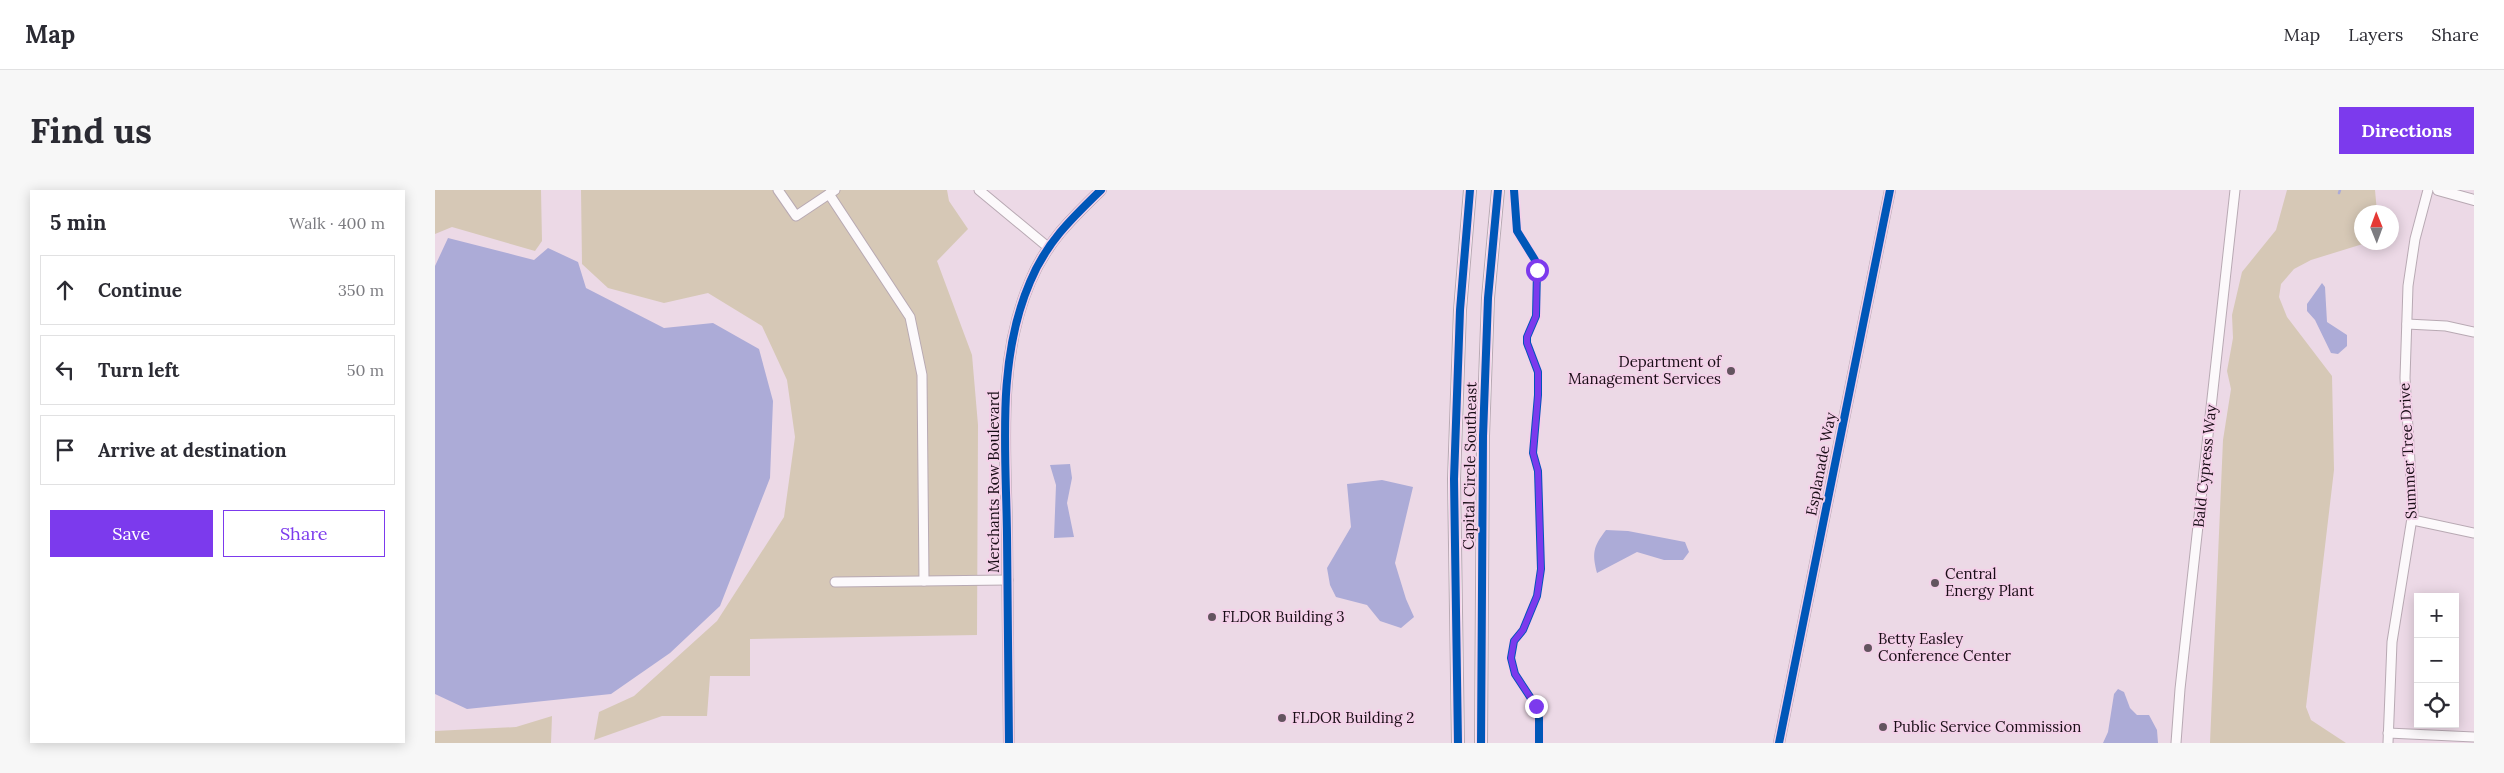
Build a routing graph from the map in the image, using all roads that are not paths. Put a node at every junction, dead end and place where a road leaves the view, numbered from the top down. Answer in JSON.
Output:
{"nodes":[{"id":1,"x":779,"y":190,"type":"edge"},
{"id":2,"x":979,"y":190,"type":"edge"},
{"id":3,"x":1101,"y":190,"type":"edge"},
{"id":4,"x":1470,"y":190,"type":"edge"},
{"id":5,"x":1498,"y":190,"type":"edge"},
{"id":6,"x":1890,"y":190,"type":"edge"},
{"id":7,"x":2235,"y":190,"type":"edge"},
{"id":8,"x":2428,"y":190,"type":"edge"},
{"id":9,"x":2438,"y":190,"type":"edge"},
{"id":10,"x":832,"y":192,"type":"edge"},
{"id":11,"x":2474,"y":200,"type":"edge"},
{"id":12,"x":1049,"y":248,"type":"junction"},
{"id":13,"x":2407,"y":324,"type":"junction"},
{"id":14,"x":2474,"y":332,"type":"edge"},
{"id":15,"x":2413,"y":520,"type":"junction"},
{"id":16,"x":2474,"y":533,"type":"edge"},
{"id":17,"x":1008,"y":580,"type":"junction"},
{"id":18,"x":924,"y":581,"type":"junction"},
{"id":19,"x":835,"y":582,"type":"dead end"},
{"id":20,"x":2388,"y":733,"type":"junction"},
{"id":21,"x":2474,"y":737,"type":"edge"},
{"id":22,"x":1009,"y":743,"type":"edge"},
{"id":23,"x":1458,"y":743,"type":"edge"},
{"id":24,"x":1481,"y":743,"type":"edge"},
{"id":25,"x":1779,"y":743,"type":"edge"},
{"id":26,"x":2176,"y":743,"type":"edge"},
{"id":27,"x":2388,"y":743,"type":"edge"}],
"edges":[{"from":1,"to":10,"type":"street"},
{"from":2,"to":12,"type":"street"},
{"from":3,"to":12,"type":"street","name":"Merchants Row Boulevard"},
{"from":4,"to":23,"type":"main road","name":"Capital Circle Southeast"},
{"from":5,"to":24,"type":"main road","name":"Capital Circle Southeast"},
{"from":6,"to":25,"type":"street","name":"Esplanade Way"},
{"from":7,"to":26,"type":"street","name":"Bald Cypress Way"},
{"from":8,"to":13,"type":"street","name":"Summer Tree Drive"},
{"from":9,"to":11,"type":"street"},
{"from":10,"to":18,"type":"street"},
{"from":12,"to":17,"type":"street","name":"Merchants Row Boulevard"},
{"from":13,"to":14,"type":"street"},
{"from":13,"to":15,"type":"street","name":"Summer Tree Drive"},
{"from":15,"to":16,"type":"street"},
{"from":15,"to":20,"type":"street","name":"Summer Tree Drive"},
{"from":17,"to":18,"type":"street"},
{"from":17,"to":22,"type":"street","name":"Merchants Row Boulevard"},
{"from":18,"to":19,"type":"street"},
{"from":20,"to":21,"type":"street"},
{"from":20,"to":27,"type":"street","name":"Summer Tree Drive"}]}
